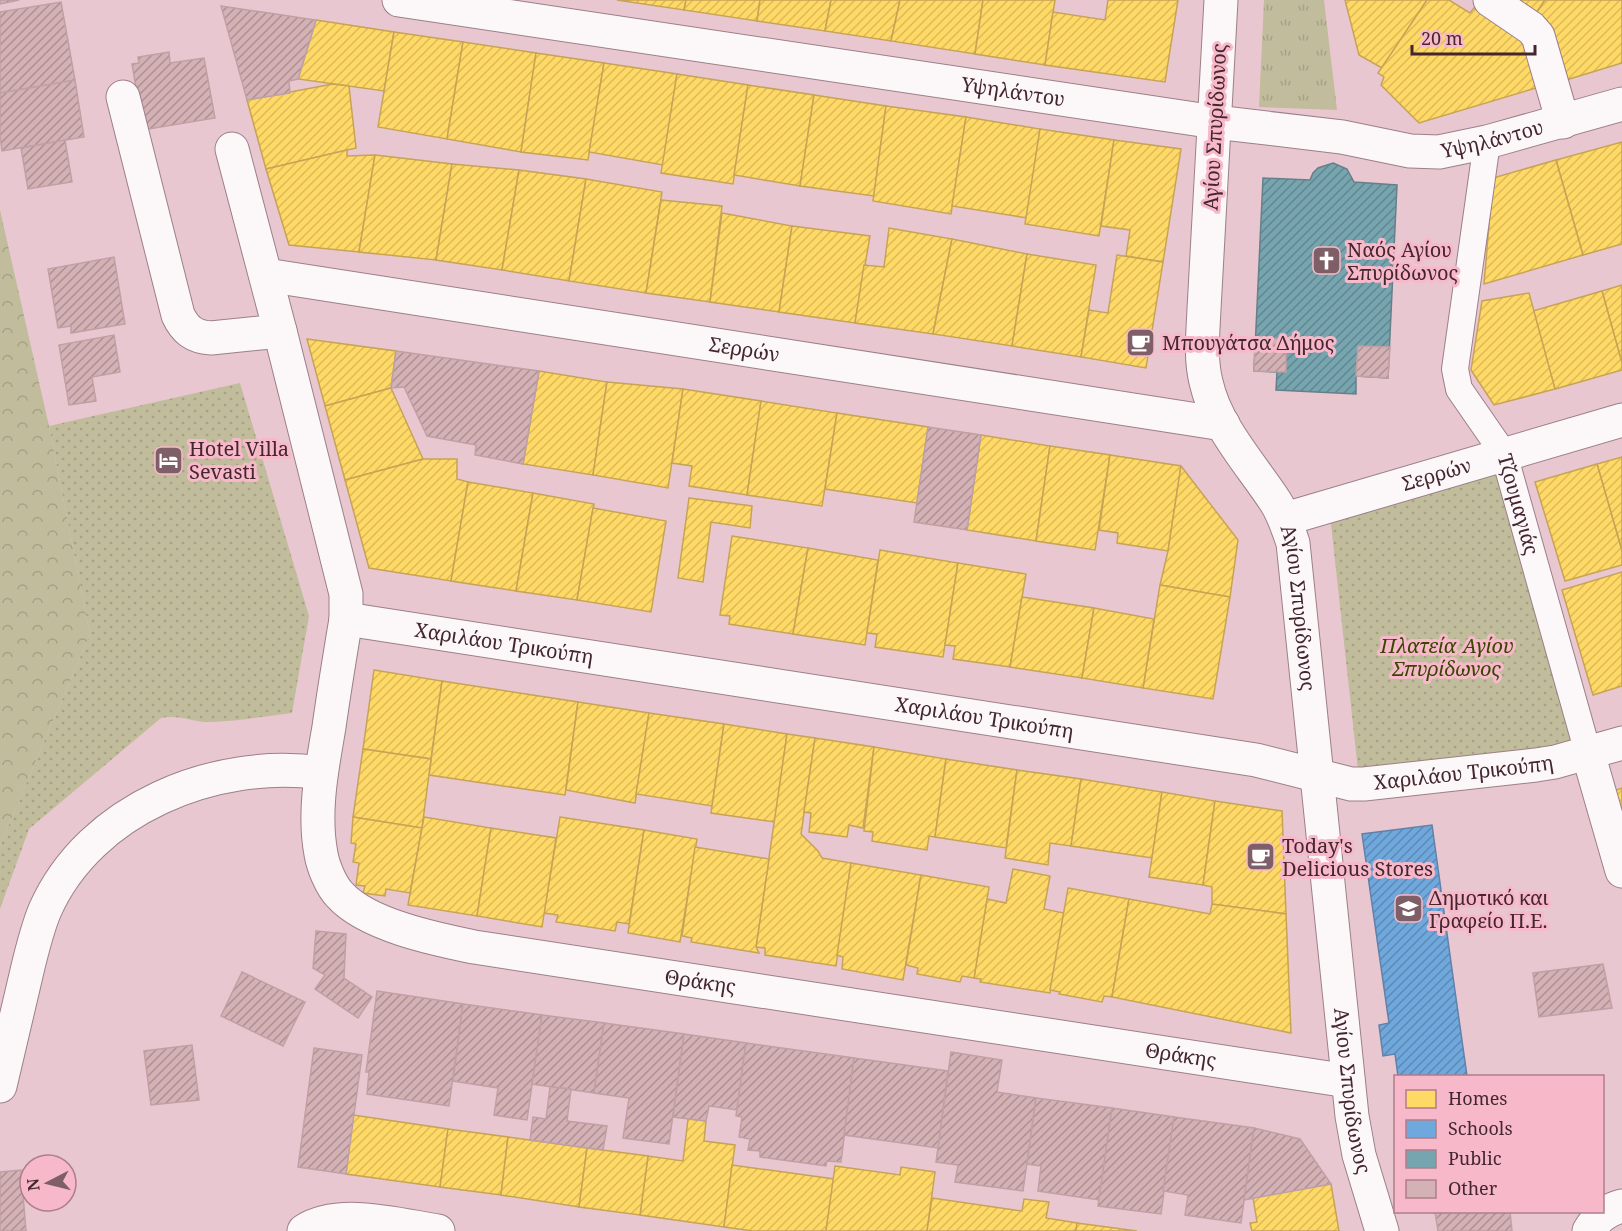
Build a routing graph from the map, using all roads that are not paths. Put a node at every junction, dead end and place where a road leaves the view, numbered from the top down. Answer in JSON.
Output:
{"nodes":[{"id":1,"x":399,"y":0,"type":"edge"},
{"id":2,"x":1221,"y":0,"type":"edge"},
{"id":3,"x":1490,"y":0,"type":"edge"},
{"id":4,"x":123,"y":97,"type":"dead end"},
{"id":5,"x":1622,"y":104,"type":"edge"},
{"id":6,"x":1215,"y":122,"type":"junction"},
{"id":7,"x":1563,"y":122,"type":"junction"},
{"id":8,"x":1487,"y":142,"type":"junction"},
{"id":9,"x":232,"y":149,"type":"dead end"},
{"id":10,"x":266,"y":275,"type":"junction"},
{"id":11,"x":280,"y":331,"type":"junction"},
{"id":12,"x":1622,"y":420,"type":"edge"},
{"id":13,"x":1224,"y":424,"type":"junction"},
{"id":14,"x":1504,"y":454,"type":"junction"},
{"id":15,"x":1284,"y":519,"type":"junction"},
{"id":16,"x":346,"y":619,"type":"junction"},
{"id":17,"x":1622,"y":743,"type":"edge"},
{"id":18,"x":1588,"y":753,"type":"junction"},
{"id":19,"x":321,"y":773,"type":"junction"},
{"id":20,"x":1318,"y":777,"type":"junction"},
{"id":21,"x":1622,"y":871,"type":"edge"},
{"id":22,"x":1348,"y":1081,"type":"junction"},
{"id":23,"x":0,"y":1086,"type":"edge"},
{"id":24,"x":1622,"y":1206,"type":"edge"},
{"id":25,"x":1604,"y":1213,"type":"edge"},
{"id":26,"x":1604,"y":1213,"type":"edge"},
{"id":27,"x":331,"y":1226,"type":"edge"},
{"id":28,"x":438,"y":1231,"type":"edge"},
{"id":29,"x":1382,"y":1231,"type":"edge"},
{"id":30,"x":1589,"y":1231,"type":"edge"}],
"edges":[{"from":1,"to":6,"type":"street","name":"Υψηλάντου"},
{"from":2,"to":6,"type":"street","name":"Αγίου Σπυρίδωνος"},
{"from":3,"to":7,"type":"street"},
{"from":4,"to":11,"type":"street"},
{"from":5,"to":7,"type":"street","name":"Υψηλάντου"},
{"from":6,"to":8,"type":"street","name":"Υψηλάντου"},
{"from":6,"to":13,"type":"street","name":"Αγίου Σπυρίδωνος"},
{"from":7,"to":8,"type":"street","name":"Υψηλάντου"},
{"from":8,"to":14,"type":"street","name":"Τζουμαγιάς"},
{"from":9,"to":10,"type":"street","name":"Θράκης"},
{"from":10,"to":11,"type":"street","name":"Θράκης"},
{"from":10,"to":13,"type":"street","name":"Σερρών"},
{"from":11,"to":16,"type":"street","name":"Θράκης"},
{"from":12,"to":14,"type":"street","name":"Σερρών"},
{"from":13,"to":15,"type":"street","name":"Αγίου Σπυρίδωνος"},
{"from":14,"to":15,"type":"street","name":"Σερρών"},
{"from":14,"to":18,"type":"street","name":"Τζουμαγιάς"},
{"from":15,"to":20,"type":"street","name":"Αγίου Σπυρίδωνος"},
{"from":16,"to":19,"type":"street","name":"Θράκης"},
{"from":16,"to":20,"type":"street","name":"Χαριλάου Τρικούπη"},
{"from":17,"to":18,"type":"street","name":"Χαριλάου Τρικούπη"},
{"from":18,"to":20,"type":"street","name":"Χαριλάου Τρικούπη"},
{"from":18,"to":21,"type":"street","name":"Τζουμαγιάς"},
{"from":19,"to":22,"type":"street","name":"Θράκης"},
{"from":19,"to":23,"type":"street"},
{"from":20,"to":22,"type":"street","name":"Αγίου Σπυρίδωνος"},
{"from":22,"to":29,"type":"street","name":"Αγίου Σπυρίδωνος"},
{"from":24,"to":26,"type":"street"},
{"from":25,"to":30,"type":"street"},
{"from":27,"to":28,"type":"street"}]}
